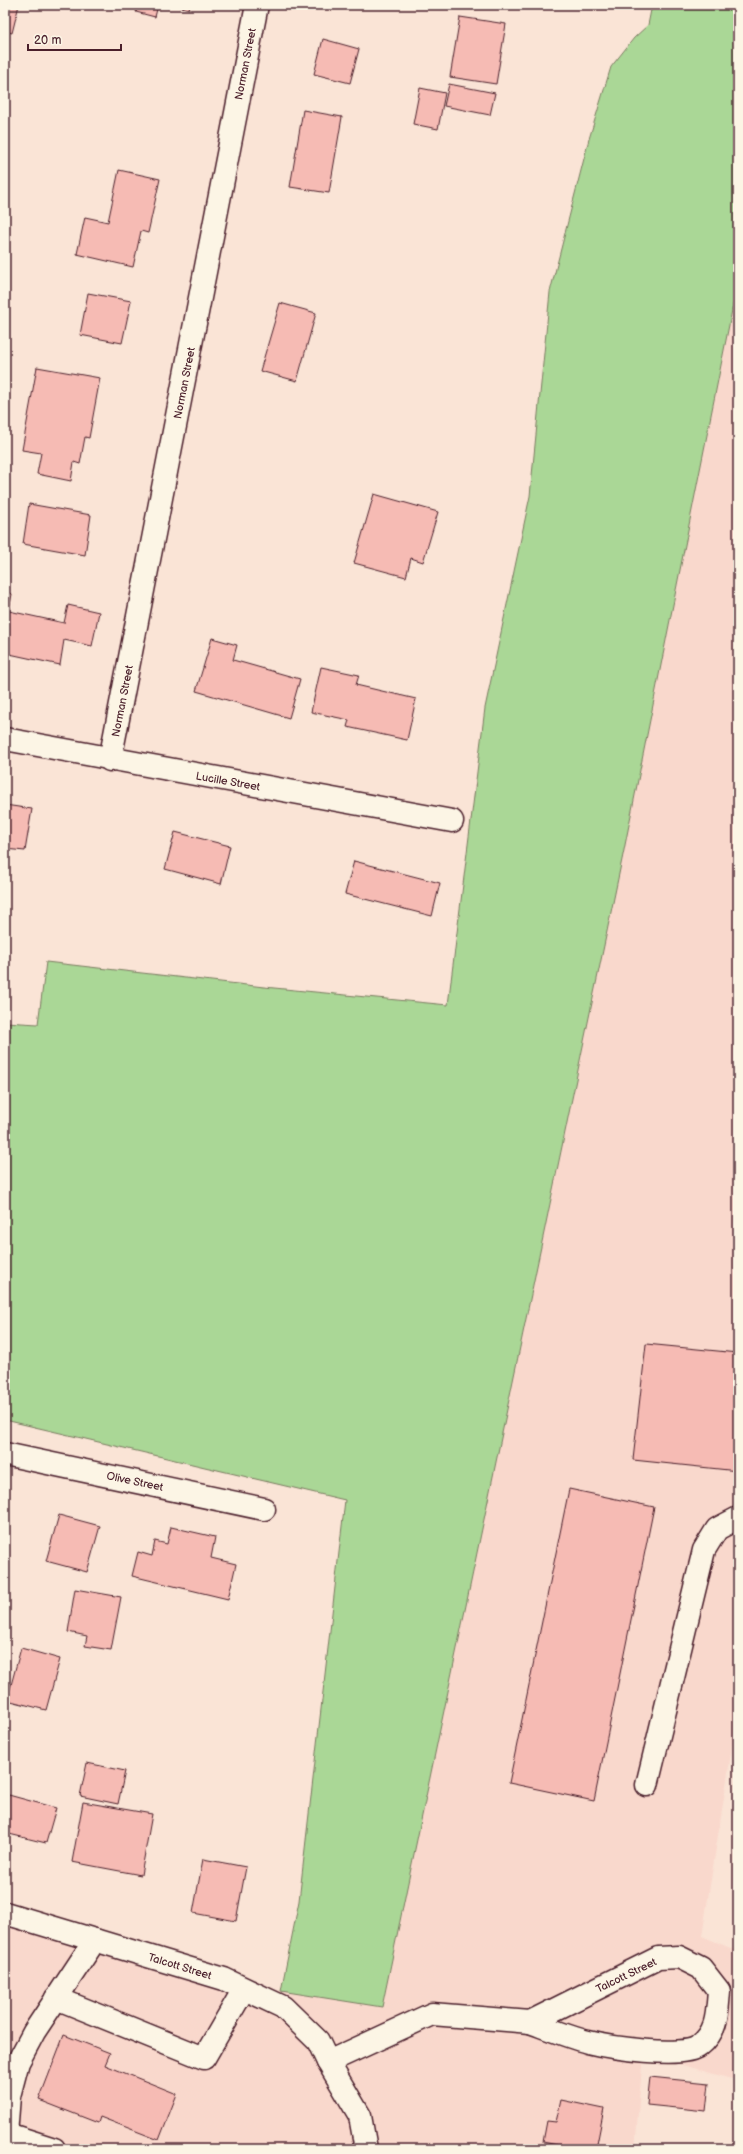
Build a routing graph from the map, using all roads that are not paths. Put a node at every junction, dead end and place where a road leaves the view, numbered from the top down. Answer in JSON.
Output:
{"nodes":[{"id":1,"x":257,"y":5,"type":"edge"},
{"id":2,"x":5,"y":739,"type":"edge"},
{"id":3,"x":110,"y":760,"type":"junction"},
{"id":4,"x":452,"y":821,"type":"dead end"},
{"id":5,"x":5,"y":1454,"type":"edge"},
{"id":6,"x":264,"y":1509,"type":"dead end"},
{"id":7,"x":738,"y":1518,"type":"edge"},
{"id":8,"x":647,"y":1785,"type":"dead end"},
{"id":9,"x":5,"y":1912,"type":"edge"},
{"id":10,"x":95,"y":1940,"type":"junction"},
{"id":11,"x":244,"y":1988,"type":"junction"},
{"id":12,"x":56,"y":1998,"type":"junction"},
{"id":13,"x":530,"y":2022,"type":"junction"},
{"id":14,"x":328,"y":2062,"type":"junction"},
{"id":15,"x":6,"y":2141,"type":"edge"},
{"id":16,"x":54,"y":2149,"type":"edge"},
{"id":17,"x":366,"y":2149,"type":"edge"}],
"edges":[{"from":1,"to":3,"type":"street","name":"Norman Street"},
{"from":2,"to":3,"type":"street","name":"Lucille Street"},
{"from":3,"to":4,"type":"street","name":"Lucille Street"},
{"from":5,"to":6,"type":"street","name":"Olive Street"},
{"from":7,"to":8,"type":"street"},
{"from":9,"to":10,"type":"street","name":"Talcott Street"},
{"from":10,"to":11,"type":"street","name":"Talcott Street"},
{"from":10,"to":12,"type":"street"},
{"from":11,"to":12,"type":"street"},
{"from":11,"to":14,"type":"street","name":"Talcott Street"},
{"from":12,"to":15,"type":"street"},
{"from":13,"to":13,"type":"street","name":"Talcott Street"},
{"from":13,"to":14,"type":"street","name":"Talcott Street"},
{"from":14,"to":17,"type":"street","name":"Talcott Street"},
{"from":15,"to":16,"type":"street"}]}
